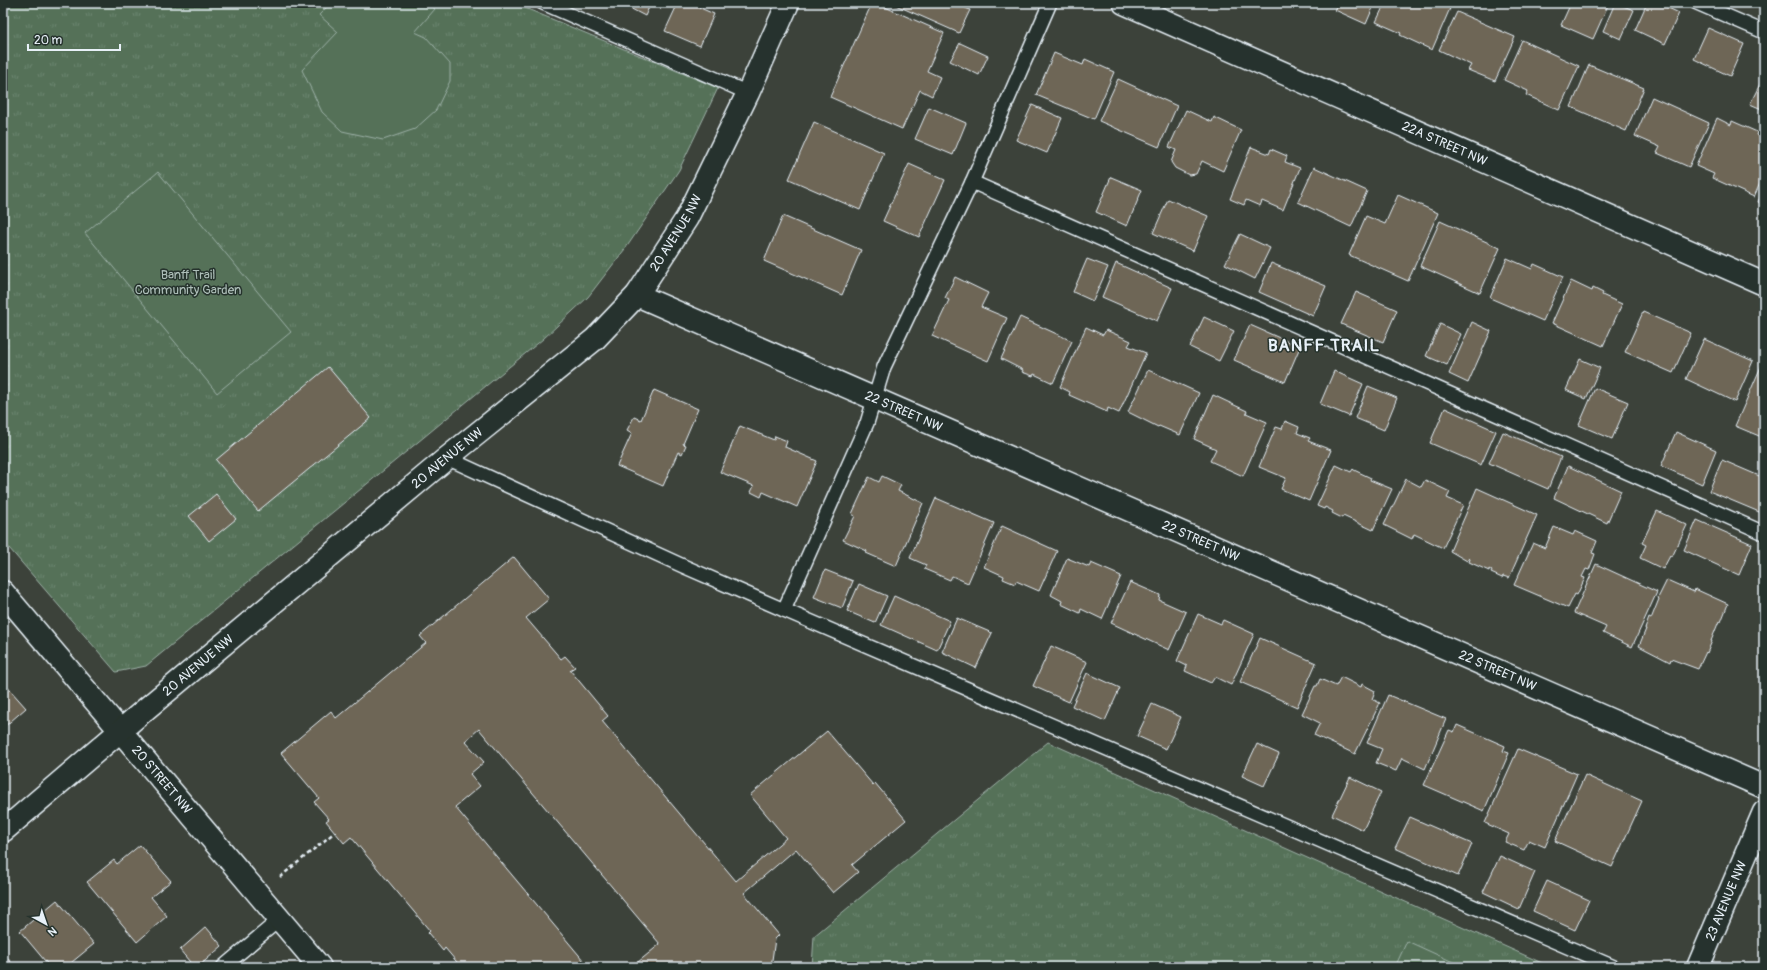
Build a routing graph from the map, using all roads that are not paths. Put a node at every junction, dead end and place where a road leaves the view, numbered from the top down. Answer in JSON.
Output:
{"nodes":[{"id":1,"x":543,"y":3,"type":"edge"},
{"id":2,"x":788,"y":3,"type":"edge"},
{"id":3,"x":1050,"y":3,"type":"edge"},
{"id":4,"x":1124,"y":3,"type":"edge"},
{"id":5,"x":1697,"y":3,"type":"edge"},
{"id":6,"x":1764,"y":32,"type":"edge"},
{"id":7,"x":748,"y":93,"type":"junction"},
{"id":8,"x":972,"y":182,"type":"junction"},
{"id":9,"x":1764,"y":284,"type":"edge"},
{"id":10,"x":637,"y":295,"type":"junction"},
{"id":11,"x":874,"y":399,"type":"junction"},
{"id":12,"x":447,"y":458,"type":"junction"},
{"id":13,"x":1764,"y":533,"type":"edge"},
{"id":14,"x":3,"y":592,"type":"edge"},
{"id":15,"x":784,"y":610,"type":"junction"},
{"id":16,"x":120,"y":731,"type":"junction"},
{"id":17,"x":1764,"y":787,"type":"edge"},
{"id":18,"x":1764,"y":812,"type":"edge"},
{"id":19,"x":3,"y":831,"type":"edge"},
{"id":20,"x":280,"y":919,"type":"junction"},
{"id":21,"x":223,"y":967,"type":"edge"},
{"id":22,"x":320,"y":967,"type":"edge"},
{"id":23,"x":1614,"y":967,"type":"edge"},
{"id":24,"x":1698,"y":967,"type":"edge"}],
"edges":[{"from":1,"to":7,"type":"lane"},
{"from":2,"to":7,"type":"street","name":"20 AVENUE NW"},
{"from":3,"to":8,"type":"lane"},
{"from":4,"to":9,"type":"street","name":"22A STREET NW"},
{"from":5,"to":6,"type":"lane"},
{"from":7,"to":10,"type":"street","name":"20 AVENUE NW"},
{"from":8,"to":11,"type":"lane"},
{"from":8,"to":13,"type":"lane"},
{"from":10,"to":11,"type":"street","name":"22 STREET NW"},
{"from":10,"to":12,"type":"street","name":"20 AVENUE NW"},
{"from":11,"to":15,"type":"lane"},
{"from":11,"to":17,"type":"street","name":"22 STREET NW"},
{"from":12,"to":15,"type":"lane"},
{"from":12,"to":16,"type":"street","name":"20 AVENUE NW"},
{"from":14,"to":16,"type":"street","name":"20 STREET NW"},
{"from":15,"to":23,"type":"lane"},
{"from":16,"to":19,"type":"street","name":"20 AVENUE NW"},
{"from":16,"to":20,"type":"street","name":"20 STREET NW"},
{"from":18,"to":24,"type":"street","name":"23 AVENUE NW"},
{"from":20,"to":21,"type":"lane"},
{"from":20,"to":22,"type":"street","name":"20 STREET NW"}]}
